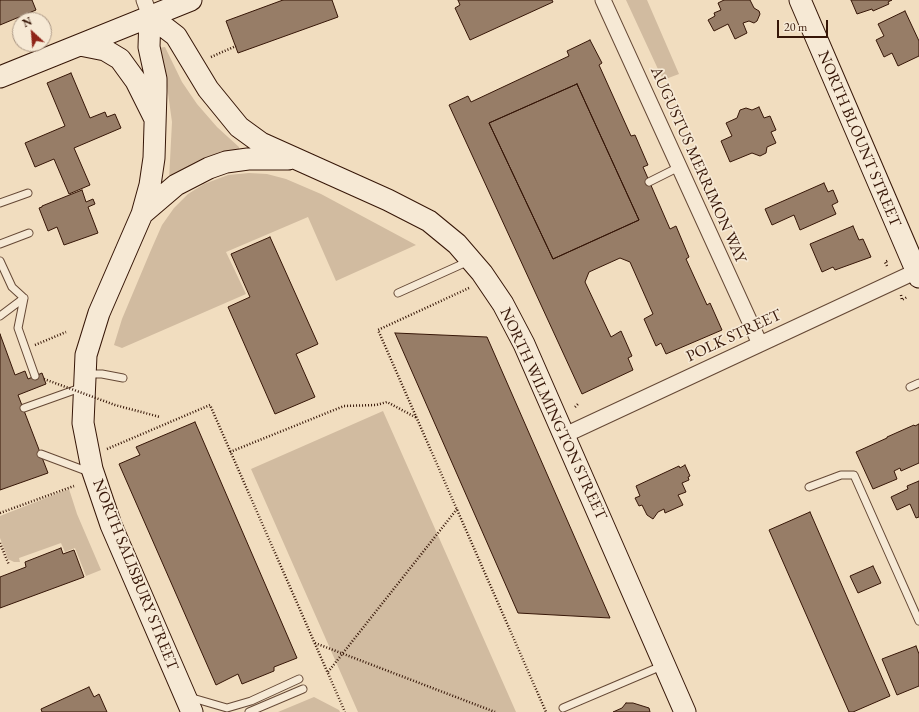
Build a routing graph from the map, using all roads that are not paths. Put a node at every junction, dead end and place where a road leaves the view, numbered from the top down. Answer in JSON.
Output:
{"nodes":[{"id":1,"x":191,"y":0,"type":"edge"},
{"id":2,"x":603,"y":0,"type":"edge"},
{"id":3,"x":800,"y":0,"type":"edge"},
{"id":4,"x":147,"y":8,"type":"edge"},
{"id":5,"x":80,"y":45,"type":"junction"},
{"id":6,"x":0,"y":77,"type":"edge"},
{"id":7,"x":154,"y":118,"type":"junction"},
{"id":8,"x":294,"y":159,"type":"junction"},
{"id":9,"x":679,"y":167,"type":"junction"},
{"id":10,"x":649,"y":182,"type":"dead end"},
{"id":11,"x":28,"y":193,"type":"dead end"},
{"id":12,"x":0,"y":203,"type":"edge"},
{"id":13,"x":142,"y":214,"type":"junction"},
{"id":14,"x":29,"y":233,"type":"dead end"},
{"id":15,"x":0,"y":244,"type":"edge"},
{"id":16,"x":471,"y":260,"type":"junction"},
{"id":17,"x":0,"y":261,"type":"edge"},
{"id":18,"x":2,"y":270,"type":"edge"},
{"id":19,"x":918,"y":273,"type":"edge"},
{"id":20,"x":398,"y":293,"type":"dead end"},
{"id":21,"x":24,"y":298,"type":"junction"},
{"id":22,"x":0,"y":316,"type":"edge"},
{"id":23,"x":760,"y":344,"type":"junction"},
{"id":24,"x":35,"y":376,"type":"dead end"},
{"id":25,"x":123,"y":378,"type":"dead end"},
{"id":26,"x":85,"y":380,"type":"junction"},
{"id":27,"x":919,"y":383,"type":"edge"},
{"id":28,"x":910,"y":386,"type":"dead end"},
{"id":29,"x":24,"y":408,"type":"dead end"},
{"id":30,"x":565,"y":435,"type":"junction"},
{"id":31,"x":41,"y":454,"type":"dead end"},
{"id":32,"x":93,"y":473,"type":"junction"},
{"id":33,"x":809,"y":487,"type":"dead end"},
{"id":34,"x":919,"y":621,"type":"edge"},
{"id":35,"x":665,"y":664,"type":"junction"},
{"id":36,"x":299,"y":679,"type":"dead end"},
{"id":37,"x":303,"y":689,"type":"dead end"},
{"id":38,"x":189,"y":704,"type":"edge"},
{"id":39,"x":562,"y":708,"type":"dead end"},
{"id":40,"x":249,"y":712,"type":"edge"},
{"id":41,"x":685,"y":712,"type":"edge"}],
"edges":[{"from":1,"to":4,"type":"main road"},
{"from":2,"to":9,"type":"street","name":"AUGUSTUS MERRIMON WAY"},
{"from":3,"to":19,"type":"main road","name":"NORTH BLOUNT STREET"},
{"from":4,"to":5,"type":"main road"},
{"from":4,"to":7,"type":"main road","name":"NORTH SALISBURY STREET"},
{"from":4,"to":8,"type":"main road","name":"NORTH WILMINGTON STREET"},
{"from":5,"to":6,"type":"main road"},
{"from":5,"to":7,"type":"main road"},
{"from":7,"to":13,"type":"main road","name":"NORTH SALISBURY STREET"},
{"from":8,"to":13,"type":"main road"},
{"from":8,"to":16,"type":"main road","name":"NORTH WILMINGTON STREET"},
{"from":9,"to":10,"type":"lane"},
{"from":9,"to":23,"type":"street","name":"AUGUSTUS MERRIMON WAY"},
{"from":11,"to":12,"type":"lane"},
{"from":13,"to":26,"type":"main road","name":"NORTH SALISBURY STREET"},
{"from":14,"to":15,"type":"lane"},
{"from":16,"to":20,"type":"lane"},
{"from":16,"to":30,"type":"main road","name":"NORTH WILMINGTON STREET"},
{"from":17,"to":18,"type":"lane"},
{"from":18,"to":21,"type":"lane"},
{"from":19,"to":23,"type":"street","name":"POLK STREET"},
{"from":21,"to":22,"type":"lane"},
{"from":21,"to":24,"type":"lane"},
{"from":23,"to":30,"type":"street","name":"POLK STREET"},
{"from":25,"to":26,"type":"lane"},
{"from":26,"to":29,"type":"lane"},
{"from":26,"to":32,"type":"main road","name":"NORTH SALISBURY STREET"},
{"from":27,"to":28,"type":"lane"},
{"from":30,"to":35,"type":"main road","name":"NORTH WILMINGTON STREET"},
{"from":31,"to":32,"type":"lane"},
{"from":32,"to":38,"type":"main road","name":"NORTH SALISBURY STREET"},
{"from":33,"to":34,"type":"lane"},
{"from":35,"to":39,"type":"lane"},
{"from":35,"to":41,"type":"main road","name":"NORTH WILMINGTON STREET"},
{"from":36,"to":38,"type":"lane"},
{"from":37,"to":40,"type":"lane"}]}
